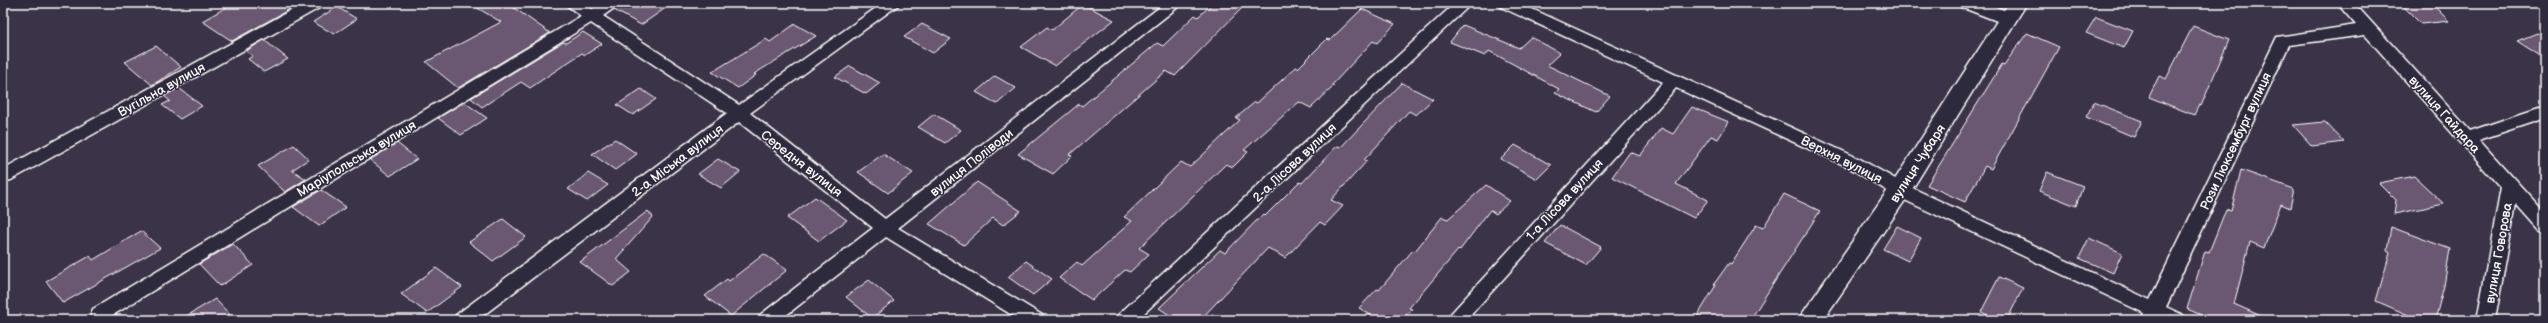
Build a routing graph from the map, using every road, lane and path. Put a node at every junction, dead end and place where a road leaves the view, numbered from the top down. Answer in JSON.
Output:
{"nodes":[{"id":1,"x":316,"y":3,"type":"edge"},
{"id":2,"x":572,"y":3,"type":"edge"},
{"id":3,"x":613,"y":3,"type":"edge"},
{"id":4,"x":893,"y":3,"type":"edge"},
{"id":5,"x":1175,"y":3,"type":"edge"},
{"id":6,"x":1464,"y":3,"type":"edge"},
{"id":7,"x":1506,"y":3,"type":"edge"},
{"id":8,"x":1968,"y":3,"type":"edge"},
{"id":9,"x":2345,"y":3,"type":"edge"},
{"id":10,"x":2013,"y":10,"type":"edge"},
{"id":11,"x":592,"y":15,"type":"junction"},
{"id":12,"x":2368,"y":29,"type":"junction"},
{"id":13,"x":1675,"y":79,"type":"junction"},
{"id":14,"x":2545,"y":112,"type":"edge"},
{"id":15,"x":739,"y":114,"type":"junction"},
{"id":16,"x":2467,"y":138,"type":"junction"},
{"id":17,"x":5,"y":176,"type":"dead end"},
{"id":18,"x":2510,"y":187,"type":"junction"},
{"id":19,"x":1900,"y":190,"type":"junction"},
{"id":20,"x":2545,"y":225,"type":"edge"},
{"id":21,"x":886,"y":228,"type":"junction"},
{"id":22,"x":2153,"y":315,"type":"edge"},
{"id":23,"x":103,"y":317,"type":"edge"},
{"id":24,"x":463,"y":320,"type":"edge"},
{"id":25,"x":767,"y":320,"type":"edge"},
{"id":26,"x":1035,"y":320,"type":"edge"},
{"id":27,"x":1125,"y":320,"type":"edge"},
{"id":28,"x":1454,"y":320,"type":"edge"},
{"id":29,"x":1810,"y":320,"type":"edge"},
{"id":30,"x":2176,"y":320,"type":"edge"},
{"id":31,"x":2486,"y":320,"type":"edge"}],
"edges":[{"from":1,"to":17,"type":"street","name":"Вугільна вулиця"},
{"from":2,"to":11,"type":"street","name":"Середня вулиця"},
{"from":3,"to":11,"type":"street","name":"Маріупольська вулиця"},
{"from":4,"to":15,"type":"street","name":"2-а Міська вулиця"},
{"from":5,"to":21,"type":"street","name":"вулиця Поліводи"},
{"from":6,"to":27,"type":"street","name":"2-а Лісова вулиця"},
{"from":7,"to":13,"type":"street","name":"Верхня вулиця"},
{"from":8,"to":10,"type":"street"},
{"from":9,"to":12,"type":"street","name":"вулиця Гайдара"},
{"from":10,"to":19,"type":"street","name":"вулиця Чубаря"},
{"from":11,"to":15,"type":"street","name":"Середня вулиця"},
{"from":11,"to":23,"type":"street","name":"Маріупольська вулиця"},
{"from":12,"to":16,"type":"street","name":"вулиця Гайдара"},
{"from":12,"to":22,"type":"street","name":"Рози Люксембург вулиця"},
{"from":13,"to":19,"type":"street","name":"Верхня вулиця"},
{"from":13,"to":28,"type":"street","name":"1-а Лісова вулиця"},
{"from":14,"to":16,"type":"street"},
{"from":15,"to":21,"type":"street","name":"Середня вулиця"},
{"from":15,"to":24,"type":"street","name":"2-а Міська вулиця"},
{"from":16,"to":18,"type":"street","name":"вулиця Гайдара"},
{"from":18,"to":20,"type":"street","name":"вулиця Гайдара"},
{"from":18,"to":31,"type":"street","name":"вулиця Говорова"},
{"from":19,"to":22,"type":"street","name":"Верхня вулиця"},
{"from":19,"to":29,"type":"street","name":"вулиця Чубаря"},
{"from":21,"to":25,"type":"street","name":"вулиця Поліводи"},
{"from":21,"to":26,"type":"street","name":"Середня вулиця"},
{"from":22,"to":30,"type":"street","name":"Верхня вулиця"}]}
